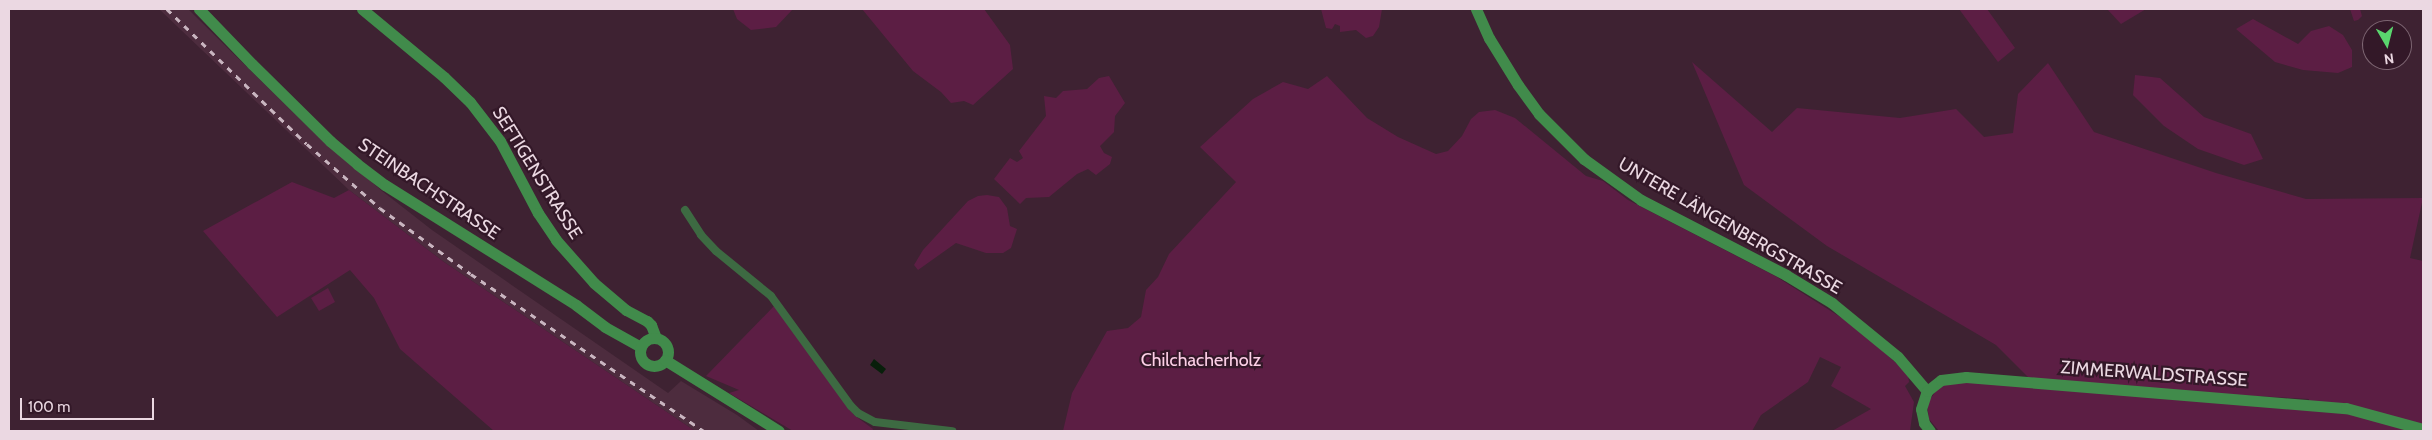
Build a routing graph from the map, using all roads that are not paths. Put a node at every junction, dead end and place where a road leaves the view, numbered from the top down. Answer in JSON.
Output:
{"nodes":[{"id":1,"x":199,"y":9,"type":"edge"},
{"id":2,"x":362,"y":9,"type":"edge"},
{"id":3,"x":1476,"y":9,"type":"edge"},
{"id":4,"x":685,"y":210,"type":"dead end"},
{"id":5,"x":656,"y":338,"type":"junction"},
{"id":6,"x":641,"y":347,"type":"junction"},
{"id":7,"x":665,"y":360,"type":"junction"},
{"id":8,"x":1927,"y":391,"type":"junction"},
{"id":9,"x":2423,"y":428,"type":"edge"},
{"id":10,"x":778,"y":431,"type":"edge"},
{"id":11,"x":952,"y":431,"type":"edge"},
{"id":12,"x":1930,"y":431,"type":"edge"}],
"edges":[{"from":1,"to":6,"type":"main road","name":"STEINBACHSTRASSE"},
{"from":2,"to":5,"type":"main road","name":"SEFTIGENSTRASSE"},
{"from":3,"to":8,"type":"main road","name":"UNTERE LÄNGENBERGSTRASSE"},
{"from":4,"to":11,"type":"street"},
{"from":5,"to":6,"type":"main road"},
{"from":5,"to":7,"type":"main road"},
{"from":6,"to":7,"type":"main road","name":"STEINBACHSTRASSE"},
{"from":7,"to":10,"type":"main road"},
{"from":8,"to":9,"type":"main road","name":"ZIMMERWALDSTRASSE"},
{"from":8,"to":12,"type":"main road"}]}
